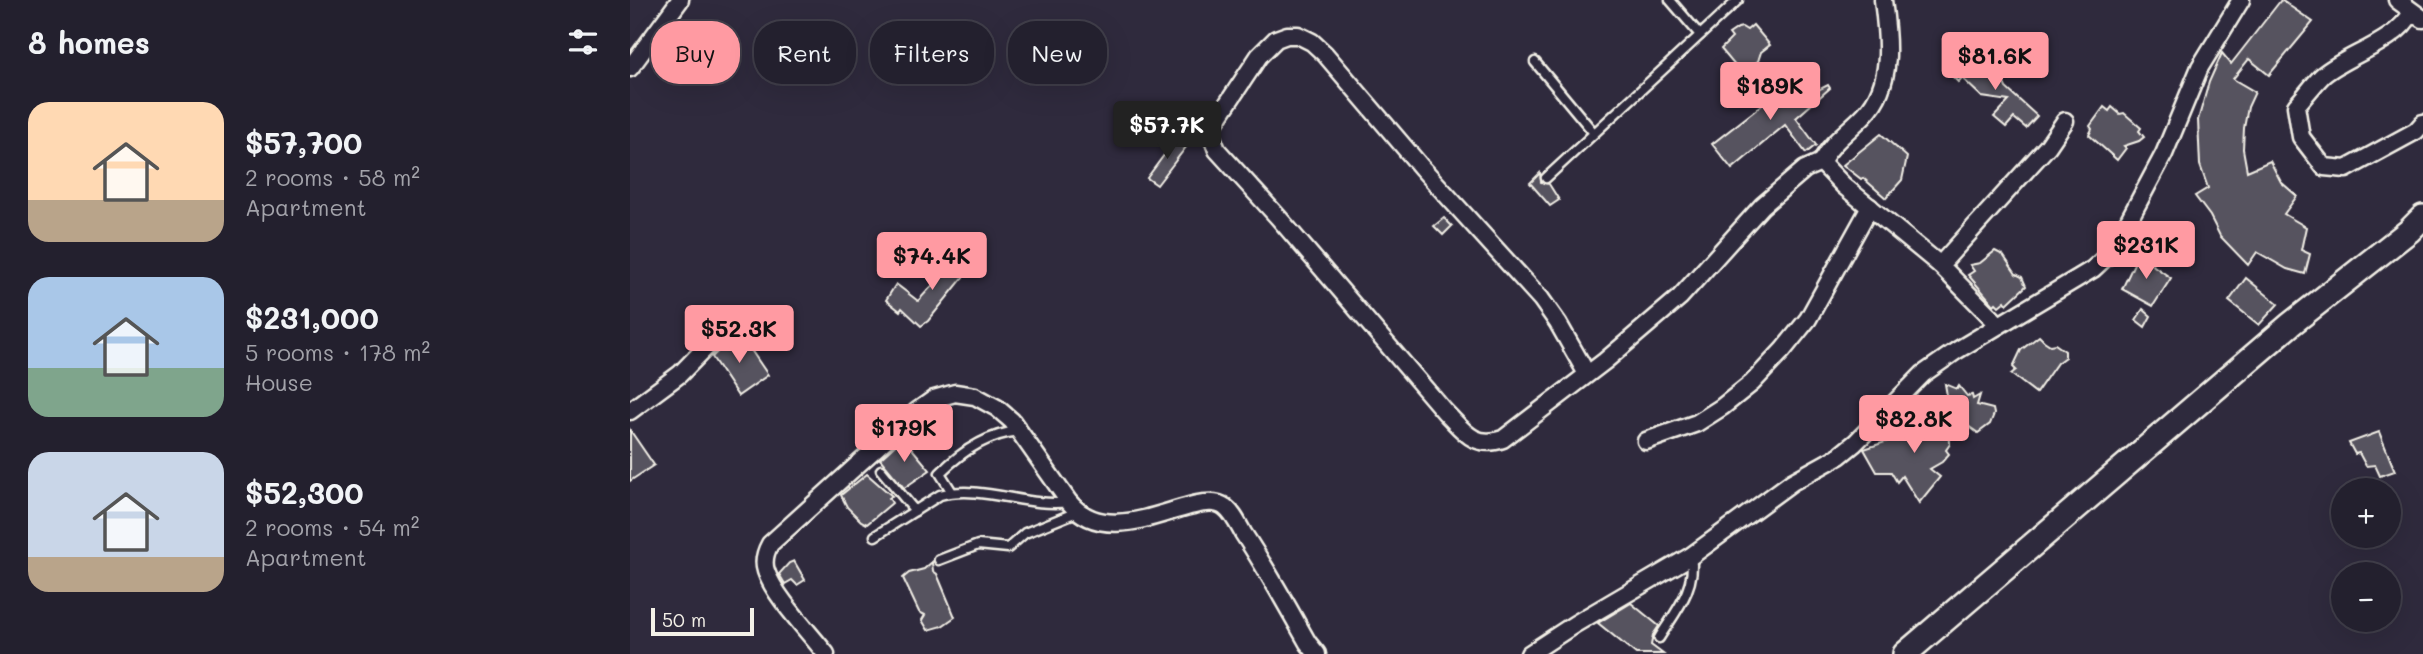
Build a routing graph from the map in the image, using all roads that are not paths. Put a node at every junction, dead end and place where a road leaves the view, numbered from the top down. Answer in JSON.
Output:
{"nodes":[{"id":1,"x":680,"y":0,"type":"edge"},
{"id":2,"x":1670,"y":0,"type":"edge"},
{"id":3,"x":1738,"y":0,"type":"edge"},
{"id":4,"x":1883,"y":0,"type":"edge"},
{"id":5,"x":2241,"y":0,"type":"edge"},
{"id":6,"x":2397,"y":0,"type":"edge"},
{"id":7,"x":2418,"y":15,"type":"edge"},
{"id":8,"x":1700,"y":35,"type":"junction"},
{"id":9,"x":1535,"y":62,"type":"dead end"},
{"id":10,"x":630,"y":68,"type":"edge"},
{"id":11,"x":2065,"y":121,"type":"dead end"},
{"id":12,"x":2423,"y":123,"type":"edge"},
{"id":13,"x":1594,"y":133,"type":"junction"},
{"id":14,"x":1821,"y":162,"type":"junction"},
{"id":15,"x":1546,"y":178,"type":"dead end"},
{"id":16,"x":1870,"y":207,"type":"junction"},
{"id":17,"x":2423,"y":217,"type":"edge"},
{"id":18,"x":1940,"y":265,"type":"junction"},
{"id":19,"x":1999,"y":325,"type":"junction"},
{"id":20,"x":721,"y":332,"type":"dead end"},
{"id":21,"x":1587,"y":374,"type":"junction"},
{"id":22,"x":630,"y":411,"type":"edge"},
{"id":23,"x":1019,"y":431,"type":"junction"},
{"id":24,"x":1646,"y":441,"type":"dead end"},
{"id":25,"x":881,"y":470,"type":"dead end"},
{"id":26,"x":952,"y":492,"type":"junction"},
{"id":27,"x":1073,"y":507,"type":"junction"},
{"id":28,"x":915,"y":512,"type":"junction"},
{"id":29,"x":875,"y":536,"type":"dead end"},
{"id":30,"x":1691,"y":556,"type":"junction"},
{"id":31,"x":939,"y":560,"type":"dead end"},
{"id":32,"x":1658,"y":638,"type":"dead end"},
{"id":33,"x":826,"y":654,"type":"edge"},
{"id":34,"x":1317,"y":654,"type":"edge"},
{"id":35,"x":1529,"y":654,"type":"edge"},
{"id":36,"x":1905,"y":654,"type":"edge"}],
"edges":[{"from":1,"to":10,"type":"street"},
{"from":2,"to":8,"type":"lane"},
{"from":3,"to":8,"type":"lane"},
{"from":4,"to":14,"type":"street"},
{"from":5,"to":19,"type":"street"},
{"from":6,"to":7,"type":"street"},
{"from":7,"to":12,"type":"street"},
{"from":8,"to":13,"type":"lane"},
{"from":9,"to":13,"type":"lane"},
{"from":11,"to":18,"type":"street"},
{"from":13,"to":15,"type":"lane"},
{"from":14,"to":16,"type":"street"},
{"from":14,"to":21,"type":"street"},
{"from":16,"to":18,"type":"street"},
{"from":16,"to":24,"type":"street"},
{"from":17,"to":36,"type":"street"},
{"from":18,"to":19,"type":"street"},
{"from":19,"to":30,"type":"street"},
{"from":20,"to":22,"type":"street"},
{"from":21,"to":21,"type":"street"},
{"from":23,"to":26,"type":"lane"},
{"from":23,"to":27,"type":"street"},
{"from":23,"to":33,"type":"street"},
{"from":25,"to":28,"type":"lane"},
{"from":26,"to":27,"type":"lane"},
{"from":26,"to":28,"type":"lane"},
{"from":27,"to":31,"type":"lane"},
{"from":27,"to":34,"type":"street"},
{"from":28,"to":29,"type":"lane"},
{"from":30,"to":32,"type":"lane"},
{"from":30,"to":35,"type":"street"}]}
